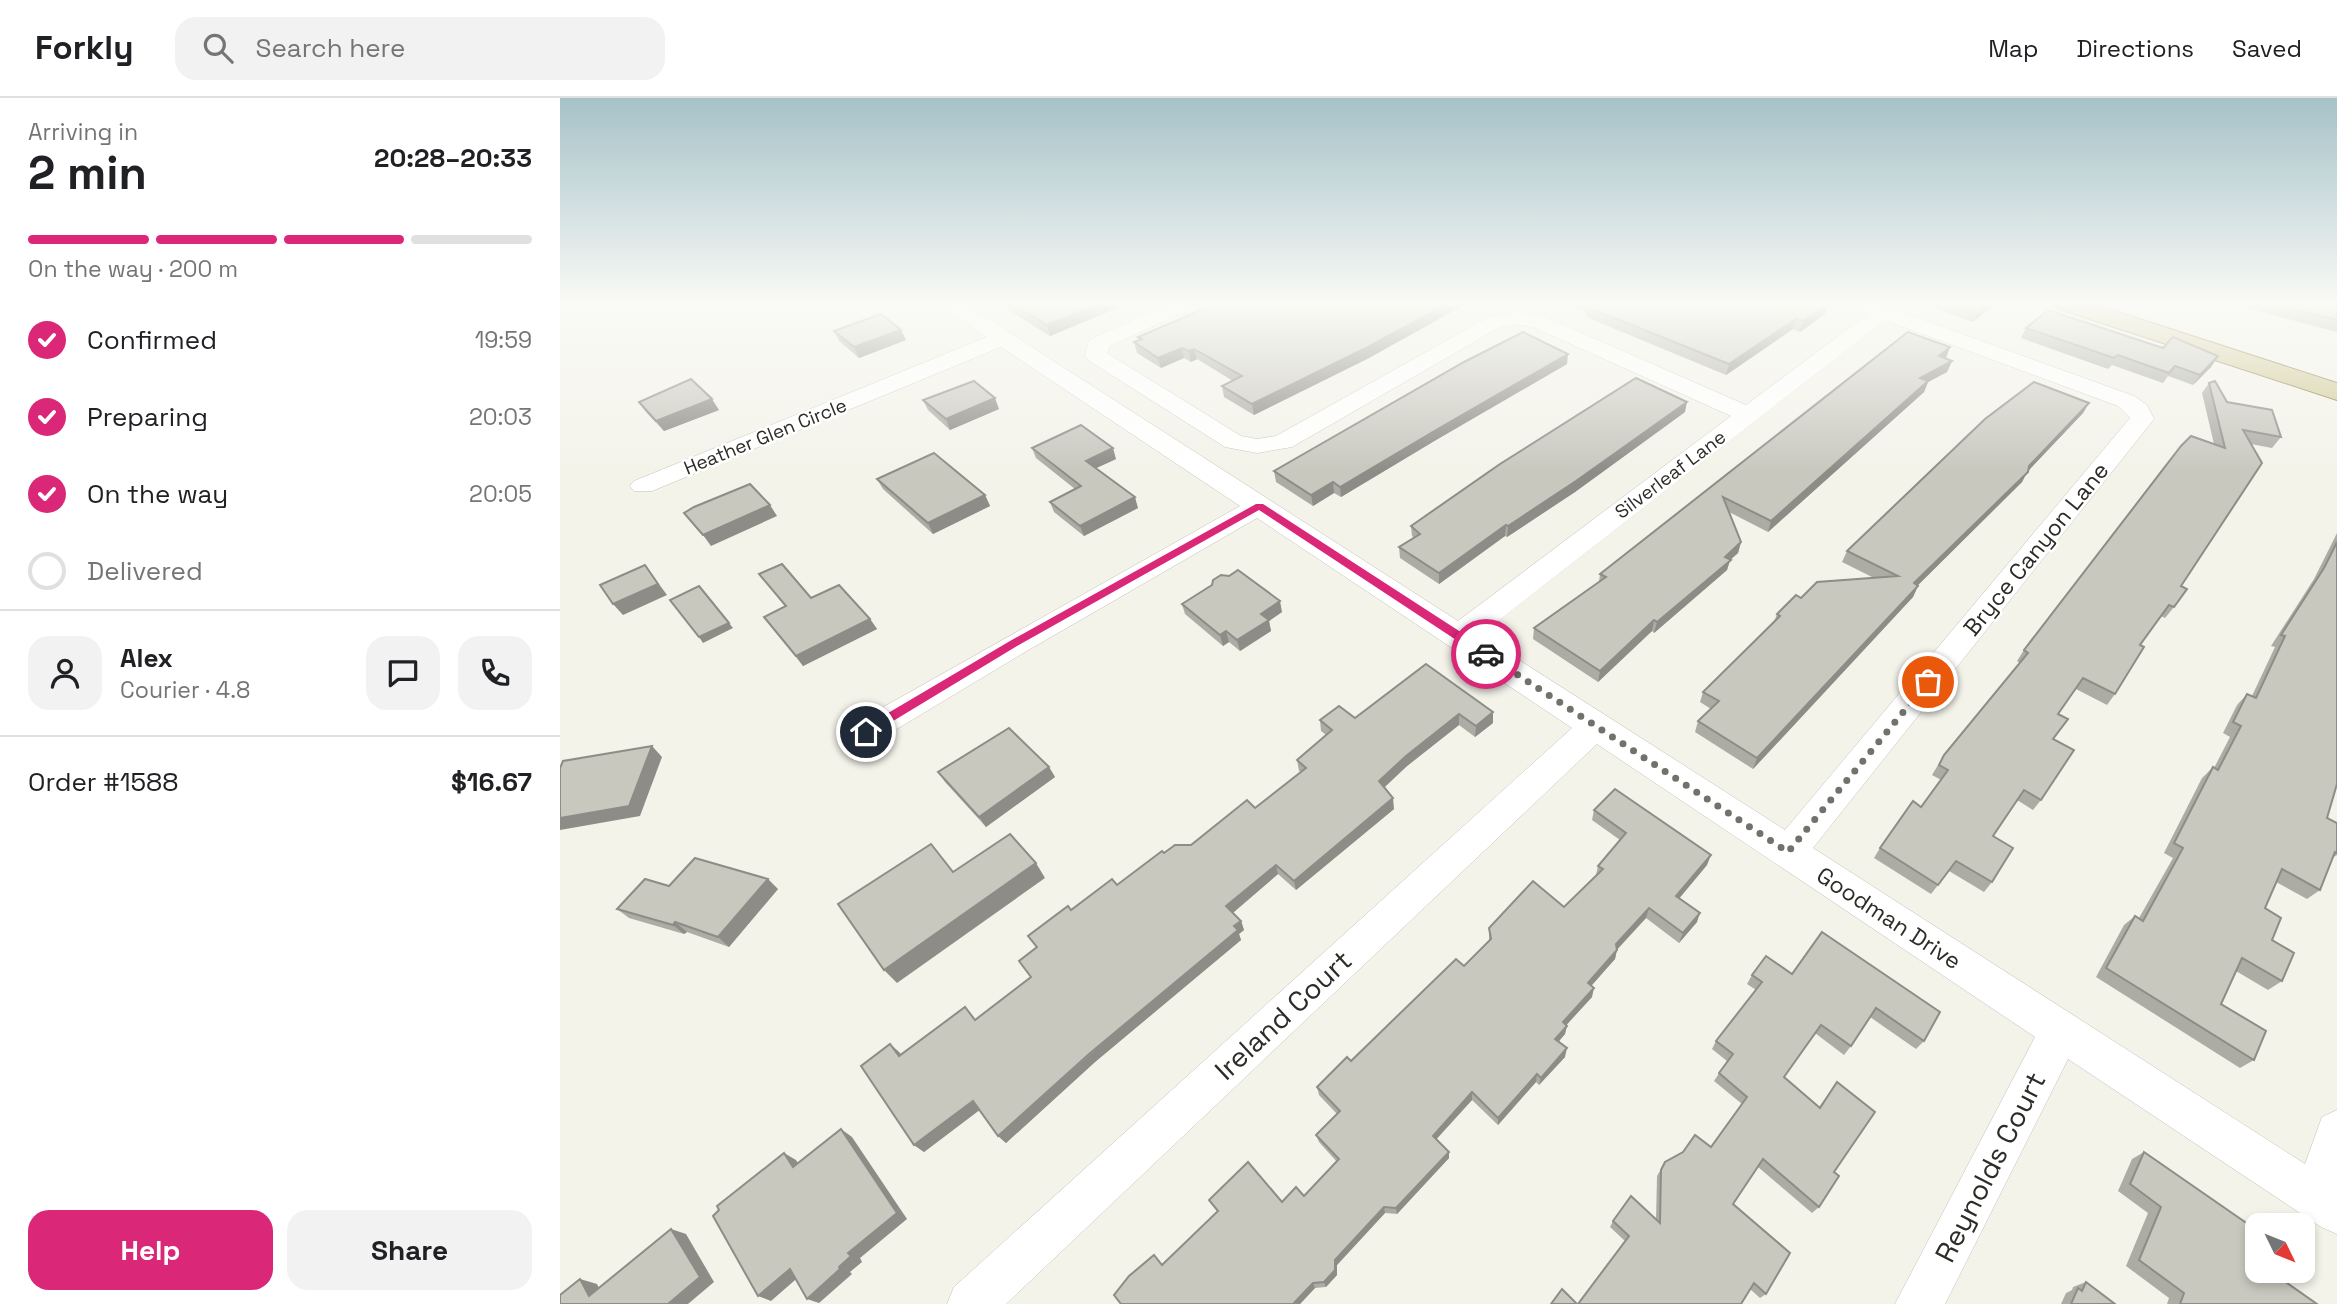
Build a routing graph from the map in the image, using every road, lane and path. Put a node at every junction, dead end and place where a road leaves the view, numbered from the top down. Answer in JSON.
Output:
{"nodes":[{"id":1,"x":951,"y":359,"type":"edge"},
{"id":2,"x":1035,"y":359,"type":"edge"},
{"id":3,"x":1100,"y":359,"type":"edge"},
{"id":4,"x":1428,"y":359,"type":"edge"},
{"id":5,"x":1624,"y":359,"type":"edge"},
{"id":6,"x":1821,"y":359,"type":"edge"},
{"id":7,"x":2012,"y":359,"type":"edge"},
{"id":8,"x":2237,"y":359,"type":"edge"},
{"id":9,"x":2337,"y":392,"type":"edge"},
{"id":10,"x":1749,"y":415,"type":"junction"},
{"id":11,"x":643,"y":486,"type":"dead end"},
{"id":12,"x":1259,"y":506,"type":"junction"},
{"id":13,"x":1458,"y":636,"type":"junction"},
{"id":14,"x":1595,"y":726,"type":"junction"},
{"id":15,"x":866,"y":732,"type":"dead end"},
{"id":16,"x":1788,"y":852,"type":"junction"},
{"id":17,"x":2061,"y":1030,"type":"junction"},
{"id":18,"x":2337,"y":1132,"type":"edge"},
{"id":19,"x":2327,"y":1205,"type":"edge"},
{"id":20,"x":971,"y":1304,"type":"edge"},
{"id":21,"x":1919,"y":1304,"type":"edge"}],
"edges":[{"from":1,"to":11,"type":"street","name":"Heather Glen Circle"},
{"from":2,"to":12,"type":"street","name":"Goodman Drive"},
{"from":3,"to":4,"type":"street"},
{"from":5,"to":10,"type":"street"},
{"from":6,"to":10,"type":"street","name":"Silverleaf Lane"},
{"from":7,"to":16,"type":"street","name":"Bryce Canyon Lane"},
{"from":8,"to":9,"type":"main road"},
{"from":10,"to":13,"type":"street","name":"Silverleaf Lane"},
{"from":12,"to":13,"type":"street","name":"Goodman Drive"},
{"from":12,"to":15,"type":"street"},
{"from":13,"to":14,"type":"street","name":"Goodman Drive"},
{"from":14,"to":16,"type":"street","name":"Goodman Drive"},
{"from":14,"to":20,"type":"street","name":"Ireland Court"},
{"from":16,"to":17,"type":"street","name":"Goodman Drive"},
{"from":17,"to":19,"type":"street","name":"Goodman Drive"},
{"from":17,"to":21,"type":"street","name":"Reynolds Court"},
{"from":18,"to":19,"type":"street"}]}
